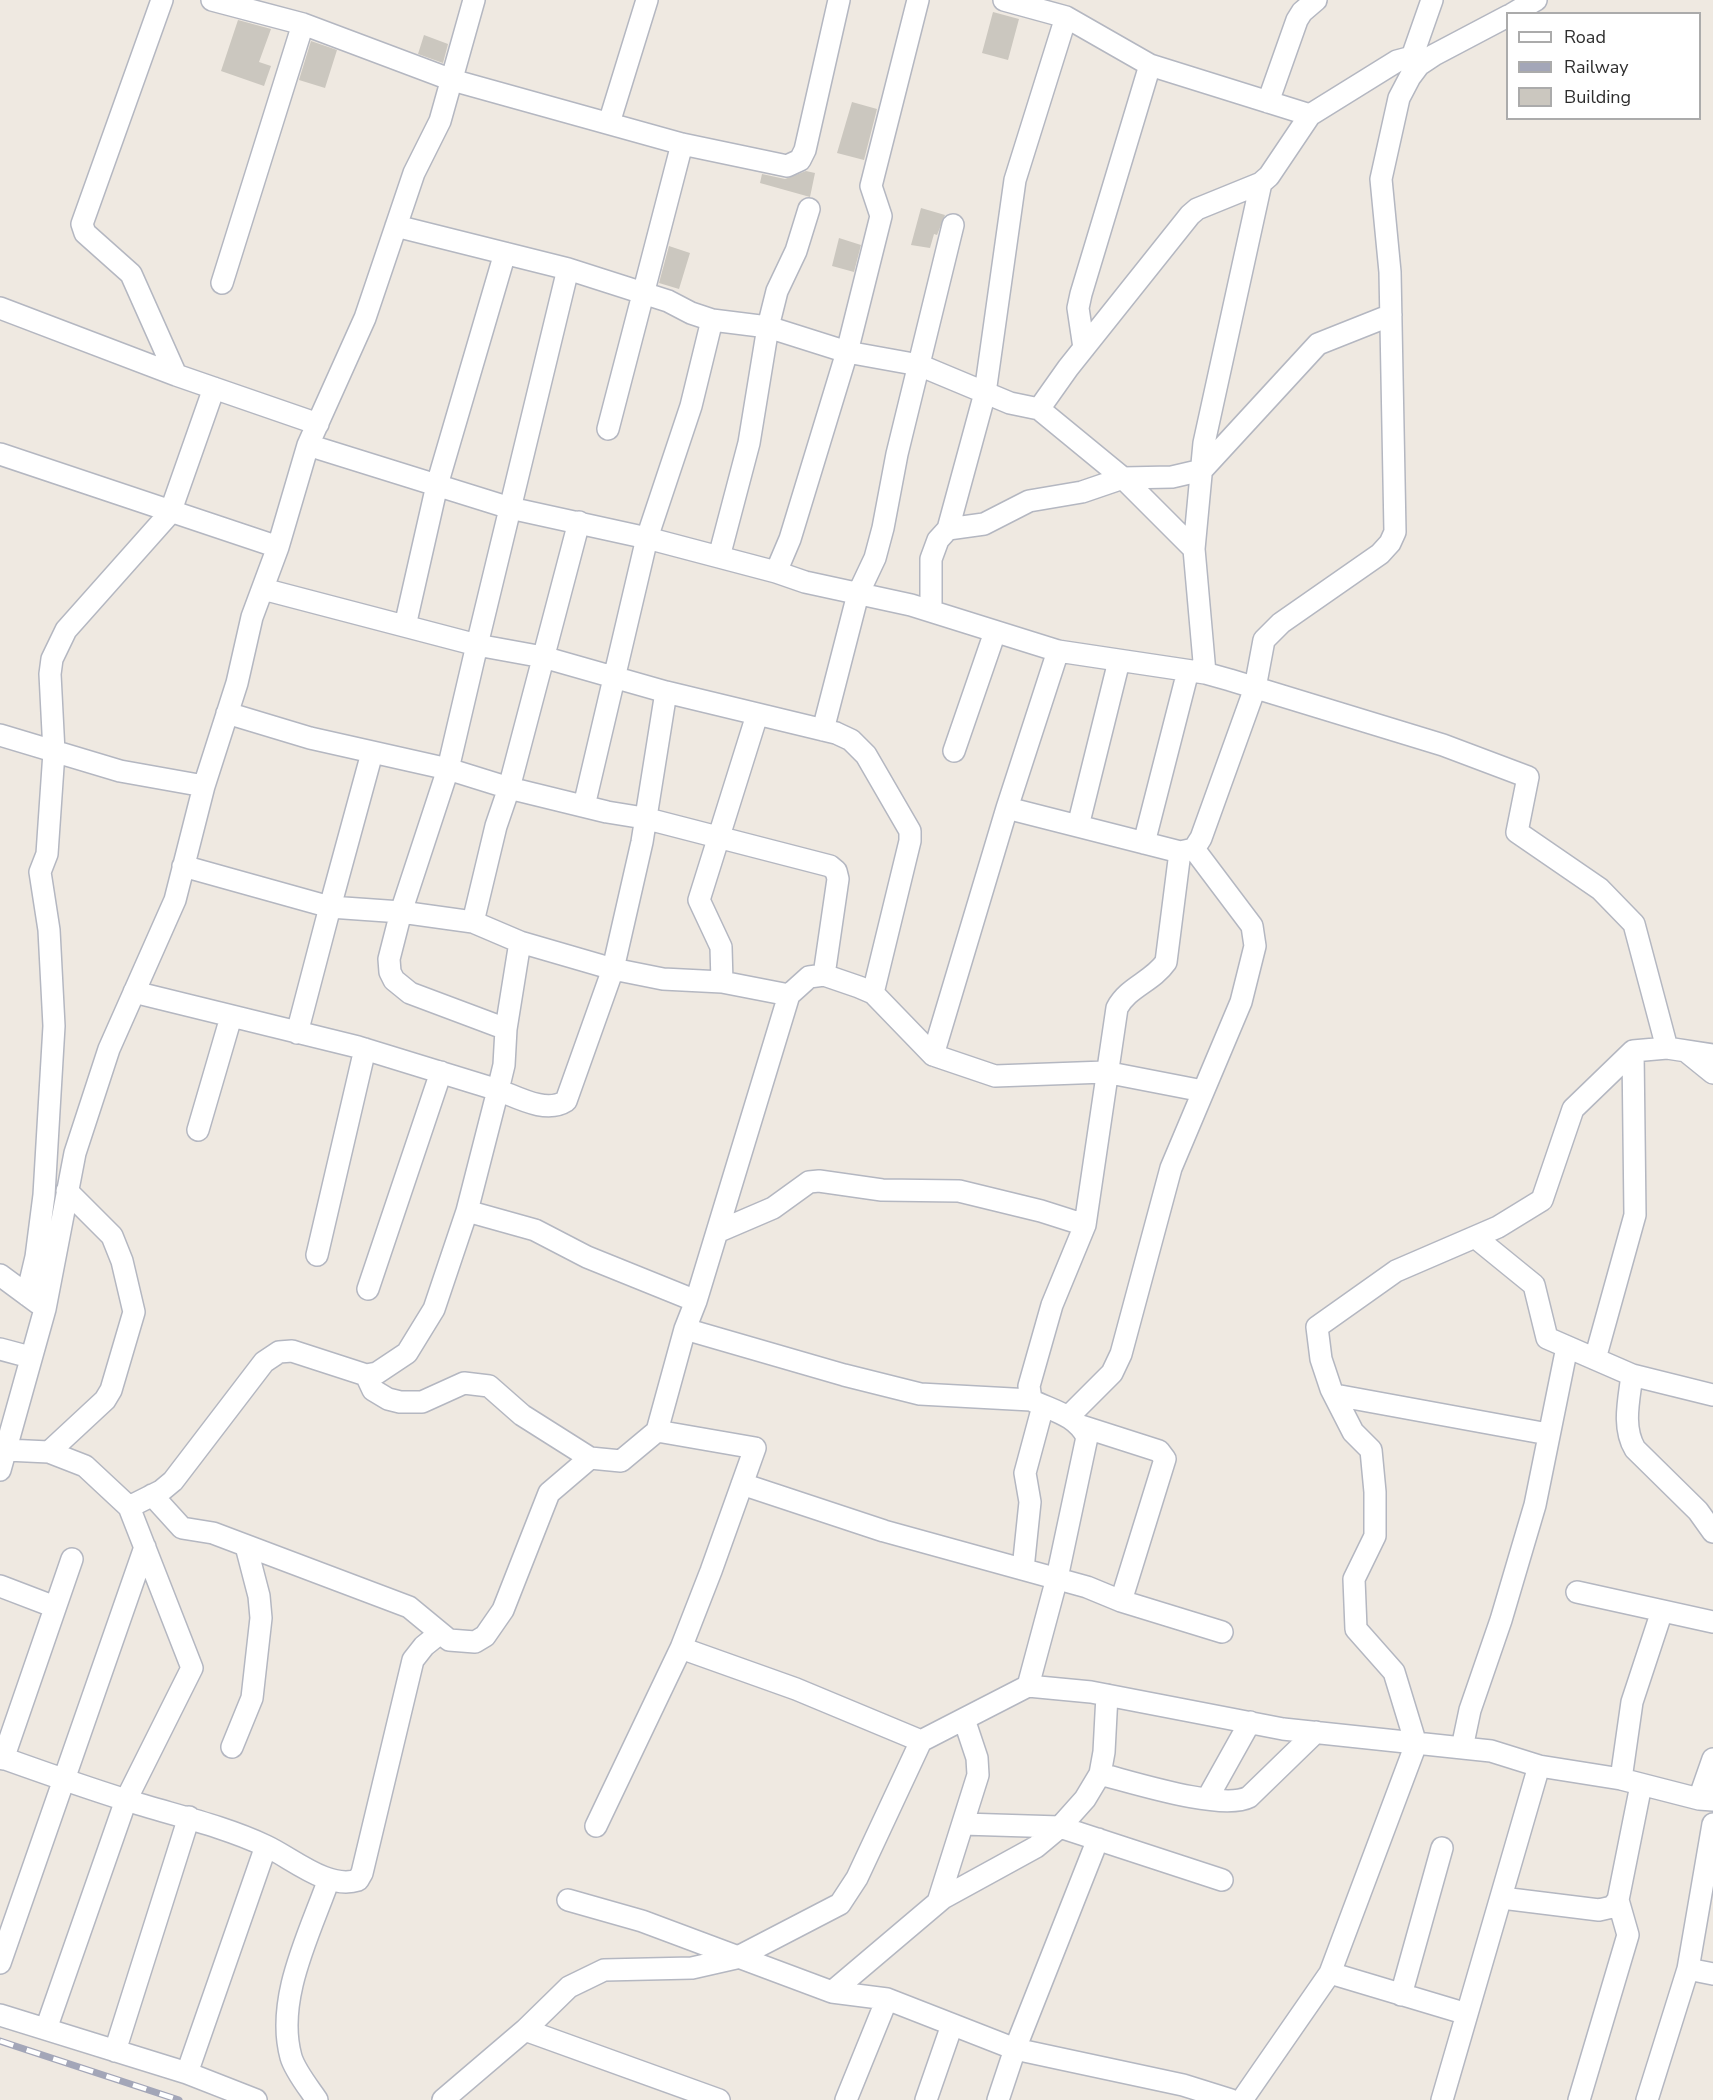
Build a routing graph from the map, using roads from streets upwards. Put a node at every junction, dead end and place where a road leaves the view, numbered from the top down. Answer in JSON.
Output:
{"nodes":[{"id":1,"x":162,"y":0,"type":"edge"},
{"id":2,"x":212,"y":0,"type":"edge"},
{"id":3,"x":647,"y":0,"type":"edge"},
{"id":4,"x":839,"y":0,"type":"edge"},
{"id":5,"x":918,"y":0,"type":"edge"},
{"id":6,"x":1004,"y":0,"type":"edge"},
{"id":7,"x":1316,"y":0,"type":"edge"},
{"id":8,"x":1432,"y":0,"type":"edge"},
{"id":9,"x":1536,"y":0,"type":"edge"},
{"id":10,"x":467,"y":4,"type":"edge"},
{"id":11,"x":1515,"y":12,"type":"edge"},
{"id":12,"x":1066,"y":17,"type":"junction"},
{"id":13,"x":1506,"y":17,"type":"edge"},
{"id":14,"x":303,"y":24,"type":"junction"},
{"id":15,"x":1420,"y":58,"type":"junction"},
{"id":16,"x":1150,"y":65,"type":"junction"},
{"id":17,"x":452,"y":80,"type":"junction"},
{"id":18,"x":1269,"y":102,"type":"junction"},
{"id":19,"x":1311,"y":115,"type":"junction"},
{"id":20,"x":609,"y":123,"type":"junction"},
{"id":21,"x":682,"y":144,"type":"junction"},
{"id":22,"x":1261,"y":183,"type":"junction"},
{"id":23,"x":809,"y":209,"type":"dead end"},
{"id":24,"x":953,"y":225,"type":"dead end"},
{"id":25,"x":396,"y":226,"type":"junction"},
{"id":26,"x":505,"y":253,"type":"junction"},
{"id":27,"x":568,"y":269,"type":"junction"},
{"id":28,"x":222,"y":283,"type":"dead end"},
{"id":29,"x":642,"y":293,"type":"junction"},
{"id":30,"x":0,"y":308,"type":"edge"},
{"id":31,"x":1391,"y":315,"type":"junction"},
{"id":32,"x":712,"y":320,"type":"junction"},
{"id":33,"x":768,"y":327,"type":"junction"},
{"id":34,"x":1084,"y":348,"type":"junction"},
{"id":35,"x":847,"y":352,"type":"junction"},
{"id":36,"x":919,"y":365,"type":"junction"},
{"id":37,"x":176,"y":375,"type":"junction"},
{"id":38,"x":214,"y":388,"type":"junction"},
{"id":39,"x":986,"y":393,"type":"junction"},
{"id":40,"x":1039,"y":409,"type":"junction"},
{"id":41,"x":318,"y":424,"type":"junction"},
{"id":42,"x":608,"y":429,"type":"dead end"},
{"id":43,"x":308,"y":445,"type":"junction"},
{"id":44,"x":0,"y":454,"type":"edge"},
{"id":45,"x":1202,"y":470,"type":"junction"},
{"id":46,"x":1123,"y":478,"type":"junction"},
{"id":47,"x":437,"y":485,"type":"junction"},
{"id":48,"x":510,"y":508,"type":"junction"},
{"id":49,"x":170,"y":513,"type":"junction"},
{"id":50,"x":579,"y":522,"type":"junction"},
{"id":51,"x":948,"y":529,"type":"junction"},
{"id":52,"x":647,"y":538,"type":"junction"},
{"id":53,"x":278,"y":547,"type":"junction"},
{"id":54,"x":1194,"y":549,"type":"junction"},
{"id":55,"x":719,"y":557,"type":"junction"},
{"id":56,"x":776,"y":572,"type":"junction"},
{"id":57,"x":263,"y":589,"type":"junction"},
{"id":58,"x":858,"y":594,"type":"junction"},
{"id":59,"x":932,"y":611,"type":"junction"},
{"id":60,"x":405,"y":627,"type":"junction"},
{"id":61,"x":995,"y":632,"type":"junction"},
{"id":62,"x":477,"y":645,"type":"junction"},
{"id":63,"x":1058,"y":651,"type":"junction"},
{"id":64,"x":543,"y":657,"type":"junction"},
{"id":65,"x":1119,"y":661,"type":"junction"},
{"id":66,"x":1196,"y":672,"type":"junction"},
{"id":67,"x":615,"y":678,"type":"junction"},
{"id":68,"x":1255,"y":688,"type":"junction"},
{"id":69,"x":666,"y":692,"type":"junction"},
{"id":70,"x":227,"y":713,"type":"junction"},
{"id":71,"x":757,"y":715,"type":"junction"},
{"id":72,"x":823,"y":730,"type":"junction"},
{"id":73,"x":0,"y":735,"type":"edge"},
{"id":74,"x":954,"y":751,"type":"dead end"},
{"id":75,"x":54,"y":752,"type":"junction"},
{"id":76,"x":372,"y":753,"type":"junction"},
{"id":77,"x":448,"y":769,"type":"junction"},
{"id":78,"x":204,"y":786,"type":"junction"},
{"id":79,"x":509,"y":788,"type":"junction"},
{"id":80,"x":584,"y":806,"type":"junction"},
{"id":81,"x":1007,"y":808,"type":"junction"},
{"id":82,"x":644,"y":818,"type":"junction"},
{"id":83,"x":1078,"y":826,"type":"junction"},
{"id":84,"x":719,"y":837,"type":"junction"},
{"id":85,"x":1144,"y":843,"type":"junction"},
{"id":86,"x":1187,"y":851,"type":"junction"},
{"id":87,"x":183,"y":866,"type":"junction"},
{"id":88,"x":330,"y":907,"type":"junction"},
{"id":89,"x":402,"y":912,"type":"junction"},
{"id":90,"x":473,"y":922,"type":"junction"},
{"id":91,"x":520,"y":942,"type":"junction"},
{"id":92,"x":612,"y":969,"type":"junction"},
{"id":93,"x":824,"y":975,"type":"junction"},
{"id":94,"x":722,"y":982,"type":"junction"},
{"id":95,"x":134,"y":992,"type":"junction"},
{"id":96,"x":873,"y":993,"type":"junction"},
{"id":97,"x":789,"y":995,"type":"junction"},
{"id":98,"x":231,"y":1017,"type":"junction"},
{"id":99,"x":506,"y":1029,"type":"junction"},
{"id":100,"x":297,"y":1033,"type":"junction"},
{"id":101,"x":365,"y":1049,"type":"junction"},
{"id":102,"x":1677,"y":1050,"type":"junction"},
{"id":103,"x":1633,"y":1051,"type":"junction"},
{"id":104,"x":933,"y":1054,"type":"junction"},
{"id":105,"x":1713,"y":1055,"type":"edge"},
{"id":106,"x":441,"y":1072,"type":"junction"},
{"id":107,"x":1105,"y":1072,"type":"junction"},
{"id":108,"x":1713,"y":1073,"type":"edge"},
{"id":109,"x":498,"y":1090,"type":"junction"},
{"id":110,"x":1203,"y":1090,"type":"junction"},
{"id":111,"x":198,"y":1130,"type":"dead end"},
{"id":112,"x":67,"y":1191,"type":"junction"},
{"id":113,"x":467,"y":1211,"type":"junction"},
{"id":114,"x":1085,"y":1225,"type":"junction"},
{"id":115,"x":717,"y":1232,"type":"junction"},
{"id":116,"x":1475,"y":1237,"type":"junction"},
{"id":117,"x":317,"y":1255,"type":"dead end"},
{"id":118,"x":0,"y":1275,"type":"edge"},
{"id":119,"x":368,"y":1289,"type":"dead end"},
{"id":120,"x":27,"y":1295,"type":"junction"},
{"id":121,"x":696,"y":1301,"type":"junction"},
{"id":122,"x":45,"y":1308,"type":"junction"},
{"id":123,"x":685,"y":1329,"type":"junction"},
{"id":124,"x":1567,"y":1347,"type":"junction"},
{"id":125,"x":0,"y":1349,"type":"edge"},
{"id":126,"x":30,"y":1357,"type":"junction"},
{"id":127,"x":1595,"y":1359,"type":"junction"},
{"id":128,"x":366,"y":1375,"type":"junction"},
{"id":129,"x":1632,"y":1375,"type":"junction"},
{"id":130,"x":1335,"y":1395,"type":"junction"},
{"id":131,"x":1713,"y":1395,"type":"edge"},
{"id":132,"x":1037,"y":1403,"type":"junction"},
{"id":133,"x":1075,"y":1421,"type":"junction"},
{"id":134,"x":657,"y":1431,"type":"junction"},
{"id":135,"x":1548,"y":1434,"type":"junction"},
{"id":136,"x":49,"y":1452,"type":"junction"},
{"id":137,"x":590,"y":1458,"type":"junction"},
{"id":138,"x":2,"y":1464,"type":"edge"},
{"id":139,"x":742,"y":1485,"type":"junction"},
{"id":140,"x":152,"y":1495,"type":"junction"},
{"id":141,"x":129,"y":1507,"type":"junction"},
{"id":142,"x":1713,"y":1532,"type":"edge"},
{"id":143,"x":246,"y":1545,"type":"junction"},
{"id":144,"x":145,"y":1547,"type":"junction"},
{"id":145,"x":72,"y":1559,"type":"dead end"},
{"id":146,"x":1023,"y":1569,"type":"junction"},
{"id":147,"x":1057,"y":1578,"type":"junction"},
{"id":148,"x":0,"y":1586,"type":"edge"},
{"id":149,"x":1577,"y":1592,"type":"dead end"},
{"id":150,"x":1121,"y":1601,"type":"junction"},
{"id":151,"x":55,"y":1606,"type":"junction"},
{"id":152,"x":1662,"y":1611,"type":"junction"},
{"id":153,"x":1713,"y":1622,"type":"edge"},
{"id":154,"x":1222,"y":1632,"type":"dead end"},
{"id":155,"x":439,"y":1634,"type":"junction"},
{"id":156,"x":681,"y":1648,"type":"junction"},
{"id":157,"x":1029,"y":1686,"type":"junction"},
{"id":158,"x":1107,"y":1695,"type":"junction"},
{"id":159,"x":964,"y":1719,"type":"junction"},
{"id":160,"x":1250,"y":1722,"type":"junction"},
{"id":161,"x":1316,"y":1732,"type":"junction"},
{"id":162,"x":921,"y":1741,"type":"junction"},
{"id":163,"x":1416,"y":1744,"type":"junction"},
{"id":164,"x":232,"y":1747,"type":"dead end"},
{"id":165,"x":1462,"y":1748,"type":"junction"},
{"id":166,"x":2,"y":1758,"type":"edge"},
{"id":167,"x":1713,"y":1758,"type":"edge"},
{"id":168,"x":1539,"y":1766,"type":"junction"},
{"id":169,"x":1100,"y":1774,"type":"junction"},
{"id":170,"x":65,"y":1779,"type":"junction"},
{"id":171,"x":1621,"y":1779,"type":"junction"},
{"id":172,"x":1641,"y":1785,"type":"junction"},
{"id":173,"x":1207,"y":1799,"type":"junction"},
{"id":174,"x":126,"y":1800,"type":"junction"},
{"id":175,"x":1706,"y":1800,"type":"edge"},
{"id":176,"x":189,"y":1817,"type":"junction"},
{"id":177,"x":963,"y":1824,"type":"junction"},
{"id":178,"x":1713,"y":1824,"type":"edge"},
{"id":179,"x":597,"y":1826,"type":"dead end"},
{"id":180,"x":1060,"y":1827,"type":"junction"},
{"id":181,"x":1098,"y":1839,"type":"junction"},
{"id":182,"x":266,"y":1846,"type":"junction"},
{"id":183,"x":1442,"y":1848,"type":"dead end"},
{"id":184,"x":329,"y":1879,"type":"junction"},
{"id":185,"x":1222,"y":1880,"type":"dead end"},
{"id":186,"x":1502,"y":1898,"type":"junction"},
{"id":187,"x":1618,"y":1899,"type":"junction"},
{"id":188,"x":568,"y":1900,"type":"dead end"},
{"id":189,"x":938,"y":1902,"type":"junction"},
{"id":190,"x":736,"y":1958,"type":"junction"},
{"id":191,"x":0,"y":1963,"type":"edge"},
{"id":192,"x":1688,"y":1969,"type":"junction"},
{"id":193,"x":1330,"y":1973,"type":"junction"},
{"id":194,"x":1713,"y":1974,"type":"edge"},
{"id":195,"x":832,"y":1992,"type":"junction"},
{"id":196,"x":1401,"y":1995,"type":"junction"},
{"id":197,"x":887,"y":1999,"type":"junction"},
{"id":198,"x":1467,"y":2014,"type":"junction"},
{"id":199,"x":0,"y":2015,"type":"edge"},
{"id":200,"x":952,"y":2025,"type":"junction"},
{"id":201,"x":46,"y":2029,"type":"junction"},
{"id":202,"x":525,"y":2030,"type":"junction"},
{"id":203,"x":1016,"y":2049,"type":"junction"},
{"id":204,"x":116,"y":2051,"type":"junction"},
{"id":205,"x":186,"y":2073,"type":"junction"},
{"id":206,"x":256,"y":2100,"type":"edge"},
{"id":207,"x":317,"y":2100,"type":"edge"},
{"id":208,"x":443,"y":2100,"type":"edge"},
{"id":209,"x":719,"y":2100,"type":"edge"},
{"id":210,"x":846,"y":2100,"type":"edge"},
{"id":211,"x":926,"y":2100,"type":"edge"},
{"id":212,"x":998,"y":2100,"type":"edge"},
{"id":213,"x":1231,"y":2100,"type":"edge"},
{"id":214,"x":1242,"y":2100,"type":"edge"},
{"id":215,"x":1442,"y":2100,"type":"edge"},
{"id":216,"x":1580,"y":2100,"type":"edge"},
{"id":217,"x":1647,"y":2100,"type":"edge"}],
"edges":[{"from":1,"to":37,"type":"street"},
{"from":2,"to":14,"type":"street"},
{"from":3,"to":20,"type":"street"},
{"from":4,"to":21,"type":"street"},
{"from":5,"to":35,"type":"street"},
{"from":6,"to":12,"type":"street"},
{"from":7,"to":18,"type":"street"},
{"from":8,"to":15,"type":"street"},
{"from":9,"to":11,"type":"street"},
{"from":10,"to":17,"type":"street"},
{"from":12,"to":16,"type":"street"},
{"from":12,"to":39,"type":"street"},
{"from":13,"to":15,"type":"street"},
{"from":14,"to":17,"type":"street"},
{"from":14,"to":28,"type":"street"},
{"from":15,"to":19,"type":"street"},
{"from":15,"to":31,"type":"street"},
{"from":16,"to":18,"type":"street"},
{"from":16,"to":34,"type":"street"},
{"from":17,"to":20,"type":"street"},
{"from":17,"to":25,"type":"street"},
{"from":18,"to":19,"type":"street"},
{"from":19,"to":22,"type":"street"},
{"from":20,"to":21,"type":"street"},
{"from":21,"to":29,"type":"street"},
{"from":22,"to":34,"type":"street"},
{"from":22,"to":45,"type":"street"},
{"from":23,"to":33,"type":"street"},
{"from":24,"to":36,"type":"street"},
{"from":25,"to":26,"type":"street"},
{"from":25,"to":41,"type":"street"},
{"from":26,"to":27,"type":"street"},
{"from":26,"to":47,"type":"street"},
{"from":27,"to":29,"type":"street"},
{"from":27,"to":48,"type":"street"},
{"from":29,"to":32,"type":"street"},
{"from":29,"to":42,"type":"street"},
{"from":30,"to":37,"type":"street"},
{"from":31,"to":45,"type":"street"},
{"from":31,"to":68,"type":"street"},
{"from":32,"to":33,"type":"street"},
{"from":32,"to":52,"type":"street"},
{"from":33,"to":35,"type":"street"},
{"from":33,"to":55,"type":"street"},
{"from":34,"to":40,"type":"street"},
{"from":35,"to":36,"type":"street"},
{"from":35,"to":56,"type":"street"},
{"from":36,"to":39,"type":"street"},
{"from":36,"to":58,"type":"street"},
{"from":37,"to":38,"type":"street"},
{"from":38,"to":41,"type":"street"},
{"from":38,"to":49,"type":"street"},
{"from":39,"to":40,"type":"street"},
{"from":39,"to":51,"type":"street"},
{"from":40,"to":46,"type":"street"},
{"from":41,"to":43,"type":"street"},
{"from":43,"to":47,"type":"street"},
{"from":43,"to":53,"type":"street"},
{"from":44,"to":49,"type":"street"},
{"from":45,"to":46,"type":"street"},
{"from":45,"to":54,"type":"street"},
{"from":46,"to":51,"type":"street"},
{"from":46,"to":54,"type":"street"},
{"from":47,"to":48,"type":"street"},
{"from":47,"to":60,"type":"street"},
{"from":48,"to":50,"type":"street"},
{"from":48,"to":62,"type":"street"},
{"from":49,"to":53,"type":"street"},
{"from":49,"to":75,"type":"street"},
{"from":50,"to":52,"type":"street"},
{"from":50,"to":64,"type":"street"},
{"from":51,"to":59,"type":"street"},
{"from":52,"to":55,"type":"street"},
{"from":52,"to":67,"type":"street"},
{"from":53,"to":57,"type":"street"},
{"from":54,"to":66,"type":"street"},
{"from":55,"to":56,"type":"street"},
{"from":56,"to":58,"type":"street"},
{"from":57,"to":60,"type":"street"},
{"from":57,"to":70,"type":"street"},
{"from":58,"to":59,"type":"street"},
{"from":58,"to":72,"type":"street"},
{"from":59,"to":61,"type":"street"},
{"from":60,"to":62,"type":"street"},
{"from":61,"to":63,"type":"street"},
{"from":61,"to":74,"type":"street"},
{"from":62,"to":64,"type":"street"},
{"from":62,"to":77,"type":"street"},
{"from":63,"to":65,"type":"street"},
{"from":63,"to":81,"type":"street"},
{"from":64,"to":67,"type":"street"},
{"from":64,"to":79,"type":"street"},
{"from":65,"to":66,"type":"street"},
{"from":65,"to":83,"type":"street"},
{"from":66,"to":68,"type":"street"},
{"from":66,"to":85,"type":"street"},
{"from":67,"to":69,"type":"street"},
{"from":67,"to":80,"type":"street"},
{"from":68,"to":86,"type":"street"},
{"from":68,"to":102,"type":"street"},
{"from":69,"to":71,"type":"street"},
{"from":69,"to":82,"type":"street"},
{"from":70,"to":76,"type":"street"},
{"from":70,"to":78,"type":"street"},
{"from":71,"to":72,"type":"street"},
{"from":71,"to":84,"type":"street"},
{"from":72,"to":96,"type":"street"},
{"from":73,"to":75,"type":"street"},
{"from":75,"to":78,"type":"street"},
{"from":75,"to":120,"type":"street"},
{"from":76,"to":77,"type":"street"},
{"from":76,"to":88,"type":"street"},
{"from":77,"to":79,"type":"street"},
{"from":77,"to":89,"type":"street"},
{"from":78,"to":87,"type":"street"},
{"from":79,"to":80,"type":"street"},
{"from":79,"to":90,"type":"street"},
{"from":80,"to":82,"type":"street"},
{"from":81,"to":83,"type":"street"},
{"from":81,"to":104,"type":"street"},
{"from":82,"to":84,"type":"street"},
{"from":82,"to":92,"type":"street"},
{"from":83,"to":85,"type":"street"},
{"from":84,"to":93,"type":"street"},
{"from":84,"to":94,"type":"street"},
{"from":85,"to":86,"type":"street"},
{"from":86,"to":107,"type":"street"},
{"from":86,"to":110,"type":"street"},
{"from":87,"to":88,"type":"street"},
{"from":87,"to":95,"type":"street"},
{"from":88,"to":89,"type":"street"},
{"from":88,"to":100,"type":"street"},
{"from":89,"to":90,"type":"street"},
{"from":89,"to":99,"type":"street"},
{"from":90,"to":91,"type":"street"},
{"from":91,"to":92,"type":"street"},
{"from":91,"to":99,"type":"street"},
{"from":92,"to":94,"type":"street"},
{"from":92,"to":109,"type":"street"},
{"from":93,"to":96,"type":"street"},
{"from":93,"to":97,"type":"street"},
{"from":94,"to":97,"type":"street"},
{"from":95,"to":98,"type":"street"},
{"from":95,"to":112,"type":"street"},
{"from":96,"to":104,"type":"street"},
{"from":97,"to":115,"type":"street"},
{"from":98,"to":100,"type":"street"},
{"from":98,"to":111,"type":"street"},
{"from":99,"to":109,"type":"street"},
{"from":100,"to":101,"type":"street"},
{"from":101,"to":106,"type":"street"},
{"from":101,"to":117,"type":"street"},
{"from":102,"to":103,"type":"street"},
{"from":102,"to":105,"type":"street"},
{"from":102,"to":108,"type":"street"},
{"from":103,"to":116,"type":"street"},
{"from":103,"to":127,"type":"street"},
{"from":104,"to":107,"type":"street"},
{"from":106,"to":109,"type":"street"},
{"from":106,"to":119,"type":"street"},
{"from":107,"to":110,"type":"street"},
{"from":107,"to":114,"type":"street"},
{"from":109,"to":113,"type":"street"},
{"from":110,"to":133,"type":"street"},
{"from":112,"to":122,"type":"street"},
{"from":112,"to":136,"type":"street"},
{"from":113,"to":121,"type":"street"},
{"from":113,"to":128,"type":"street"},
{"from":114,"to":115,"type":"street"},
{"from":114,"to":132,"type":"street"},
{"from":115,"to":121,"type":"street"},
{"from":116,"to":124,"type":"street"},
{"from":116,"to":130,"type":"street"},
{"from":118,"to":120,"type":"street"},
{"from":120,"to":122,"type":"street"},
{"from":121,"to":123,"type":"street"},
{"from":122,"to":126,"type":"street"},
{"from":123,"to":132,"type":"street"},
{"from":123,"to":134,"type":"street"},
{"from":124,"to":127,"type":"street"},
{"from":124,"to":135,"type":"street"},
{"from":125,"to":126,"type":"street"},
{"from":126,"to":138,"type":"street"},
{"from":127,"to":129,"type":"street"},
{"from":128,"to":137,"type":"street"},
{"from":128,"to":140,"type":"street"},
{"from":129,"to":131,"type":"street"},
{"from":129,"to":142,"type":"street"},
{"from":130,"to":135,"type":"street"},
{"from":130,"to":163,"type":"street"},
{"from":132,"to":133,"type":"street"},
{"from":132,"to":146,"type":"street"},
{"from":133,"to":147,"type":"street"},
{"from":133,"to":150,"type":"street"},
{"from":134,"to":137,"type":"street"},
{"from":134,"to":139,"type":"street"},
{"from":135,"to":165,"type":"street"},
{"from":136,"to":138,"type":"street"},
{"from":136,"to":141,"type":"street"},
{"from":137,"to":155,"type":"street"},
{"from":139,"to":146,"type":"street"},
{"from":139,"to":156,"type":"street"},
{"from":140,"to":141,"type":"street"},
{"from":140,"to":143,"type":"street"},
{"from":141,"to":144,"type":"street"},
{"from":143,"to":155,"type":"street"},
{"from":143,"to":164,"type":"street"},
{"from":144,"to":170,"type":"street"},
{"from":144,"to":174,"type":"street"},
{"from":145,"to":151,"type":"street"},
{"from":146,"to":147,"type":"street"},
{"from":147,"to":150,"type":"street"},
{"from":147,"to":157,"type":"street"},
{"from":148,"to":151,"type":"street"},
{"from":149,"to":152,"type":"street"},
{"from":150,"to":154,"type":"street"},
{"from":151,"to":166,"type":"street"},
{"from":152,"to":153,"type":"street"},
{"from":152,"to":171,"type":"street"},
{"from":155,"to":184,"type":"street"},
{"from":156,"to":162,"type":"street"},
{"from":156,"to":179,"type":"street"},
{"from":157,"to":158,"type":"street"},
{"from":157,"to":159,"type":"street"},
{"from":158,"to":160,"type":"street"},
{"from":158,"to":169,"type":"street"},
{"from":159,"to":162,"type":"street"},
{"from":159,"to":177,"type":"street"},
{"from":160,"to":161,"type":"street"},
{"from":160,"to":173,"type":"street"},
{"from":161,"to":163,"type":"street"},
{"from":161,"to":173,"type":"street"},
{"from":162,"to":190,"type":"street"},
{"from":163,"to":165,"type":"street"},
{"from":163,"to":193,"type":"street"},
{"from":165,"to":168,"type":"street"},
{"from":166,"to":170,"type":"street"},
{"from":167,"to":175,"type":"street"},
{"from":168,"to":171,"type":"street"},
{"from":168,"to":186,"type":"street"},
{"from":169,"to":173,"type":"street"},
{"from":169,"to":180,"type":"street"},
{"from":170,"to":174,"type":"street"},
{"from":170,"to":191,"type":"street"},
{"from":171,"to":172,"type":"street"},
{"from":172,"to":175,"type":"street"},
{"from":172,"to":187,"type":"street"},
{"from":174,"to":176,"type":"street"},
{"from":174,"to":201,"type":"street"},
{"from":176,"to":182,"type":"street"},
{"from":176,"to":204,"type":"street"},
{"from":177,"to":180,"type":"street"},
{"from":177,"to":189,"type":"street"},
{"from":178,"to":192,"type":"street"},
{"from":180,"to":181,"type":"street"},
{"from":180,"to":189,"type":"street"},
{"from":181,"to":185,"type":"street"},
{"from":181,"to":203,"type":"street"},
{"from":182,"to":184,"type":"street"},
{"from":182,"to":205,"type":"street"},
{"from":183,"to":196,"type":"street"},
{"from":184,"to":207,"type":"street"},
{"from":186,"to":187,"type":"street"},
{"from":186,"to":198,"type":"street"},
{"from":187,"to":216,"type":"street"},
{"from":188,"to":190,"type":"street"},
{"from":189,"to":195,"type":"street"},
{"from":190,"to":195,"type":"street"},
{"from":190,"to":202,"type":"street"},
{"from":192,"to":194,"type":"street"},
{"from":192,"to":217,"type":"street"},
{"from":193,"to":196,"type":"street"},
{"from":193,"to":214,"type":"street"},
{"from":195,"to":197,"type":"street"},
{"from":196,"to":198,"type":"street"},
{"from":197,"to":200,"type":"street"},
{"from":197,"to":210,"type":"street"},
{"from":198,"to":215,"type":"street"},
{"from":199,"to":201,"type":"street"},
{"from":200,"to":203,"type":"street"},
{"from":200,"to":211,"type":"street"},
{"from":201,"to":204,"type":"street"},
{"from":202,"to":208,"type":"street"},
{"from":202,"to":209,"type":"street"},
{"from":203,"to":212,"type":"street"},
{"from":203,"to":213,"type":"street"},
{"from":204,"to":205,"type":"street"},
{"from":205,"to":206,"type":"street"}]}
